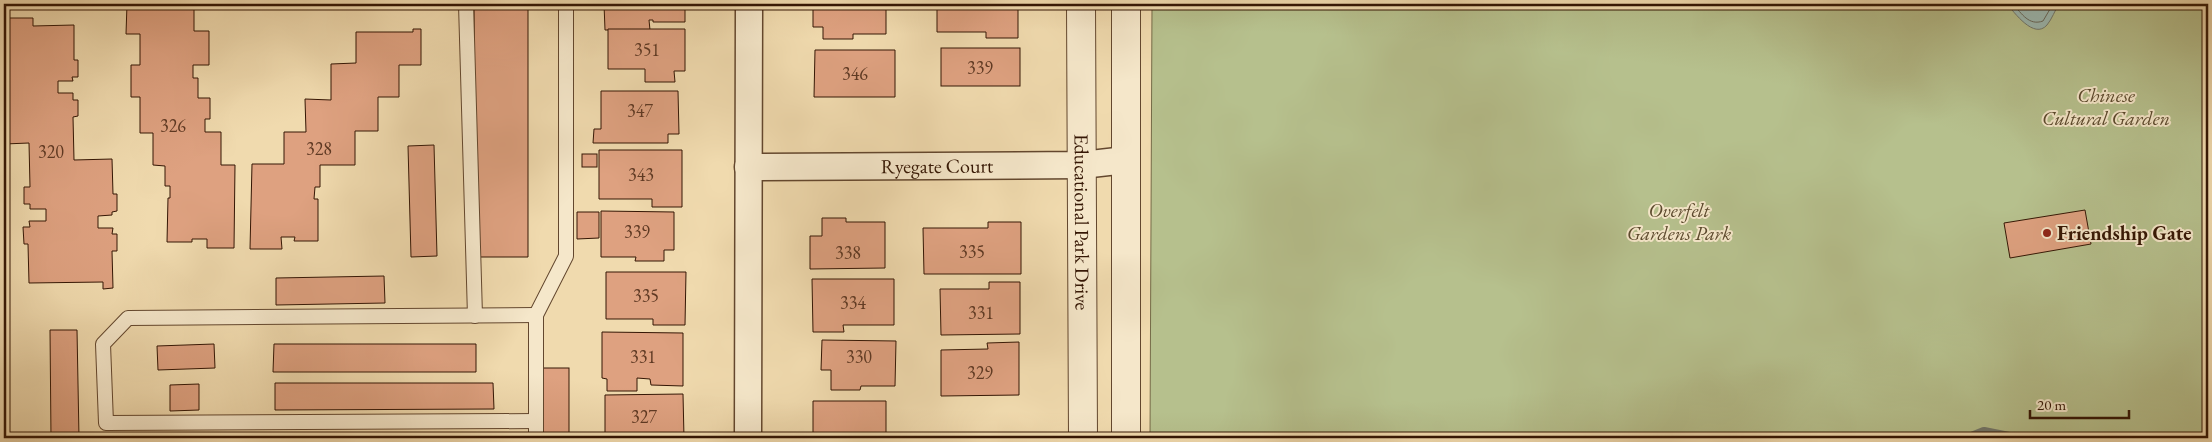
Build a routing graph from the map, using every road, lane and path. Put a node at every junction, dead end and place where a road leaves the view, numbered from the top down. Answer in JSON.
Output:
{"nodes":[{"id":1,"x":466,"y":4,"type":"edge"},
{"id":2,"x":566,"y":4,"type":"edge"},
{"id":3,"x":749,"y":4,"type":"edge"},
{"id":4,"x":1082,"y":4,"type":"edge"},
{"id":5,"x":1126,"y":4,"type":"edge"},
{"id":6,"x":1126,"y":160,"type":"junction"},
{"id":7,"x":1082,"y":165,"type":"junction"},
{"id":8,"x":748,"y":167,"type":"junction"},
{"id":9,"x":536,"y":315,"type":"junction"},
{"id":10,"x":475,"y":316,"type":"junction"},
{"id":11,"x":536,"y":421,"type":"junction"},
{"id":12,"x":536,"y":438,"type":"edge"},
{"id":13,"x":748,"y":438,"type":"edge"},
{"id":14,"x":1083,"y":438,"type":"edge"},
{"id":15,"x":1126,"y":438,"type":"edge"}],
"edges":[{"from":1,"to":10,"type":"lane"},
{"from":2,"to":9,"type":"lane"},
{"from":3,"to":8,"type":"street"},
{"from":4,"to":7,"type":"street","name":"Educational Park Drive"},
{"from":5,"to":6,"type":"street"},
{"from":6,"to":7,"type":"street","name":"Ryegate Court"},
{"from":6,"to":15,"type":"street"},
{"from":7,"to":8,"type":"street","name":"Ryegate Court"},
{"from":7,"to":14,"type":"street","name":"Educational Park Drive"},
{"from":8,"to":13,"type":"street"},
{"from":9,"to":10,"type":"lane"},
{"from":9,"to":11,"type":"lane"},
{"from":10,"to":11,"type":"lane"},
{"from":11,"to":12,"type":"lane"}]}
